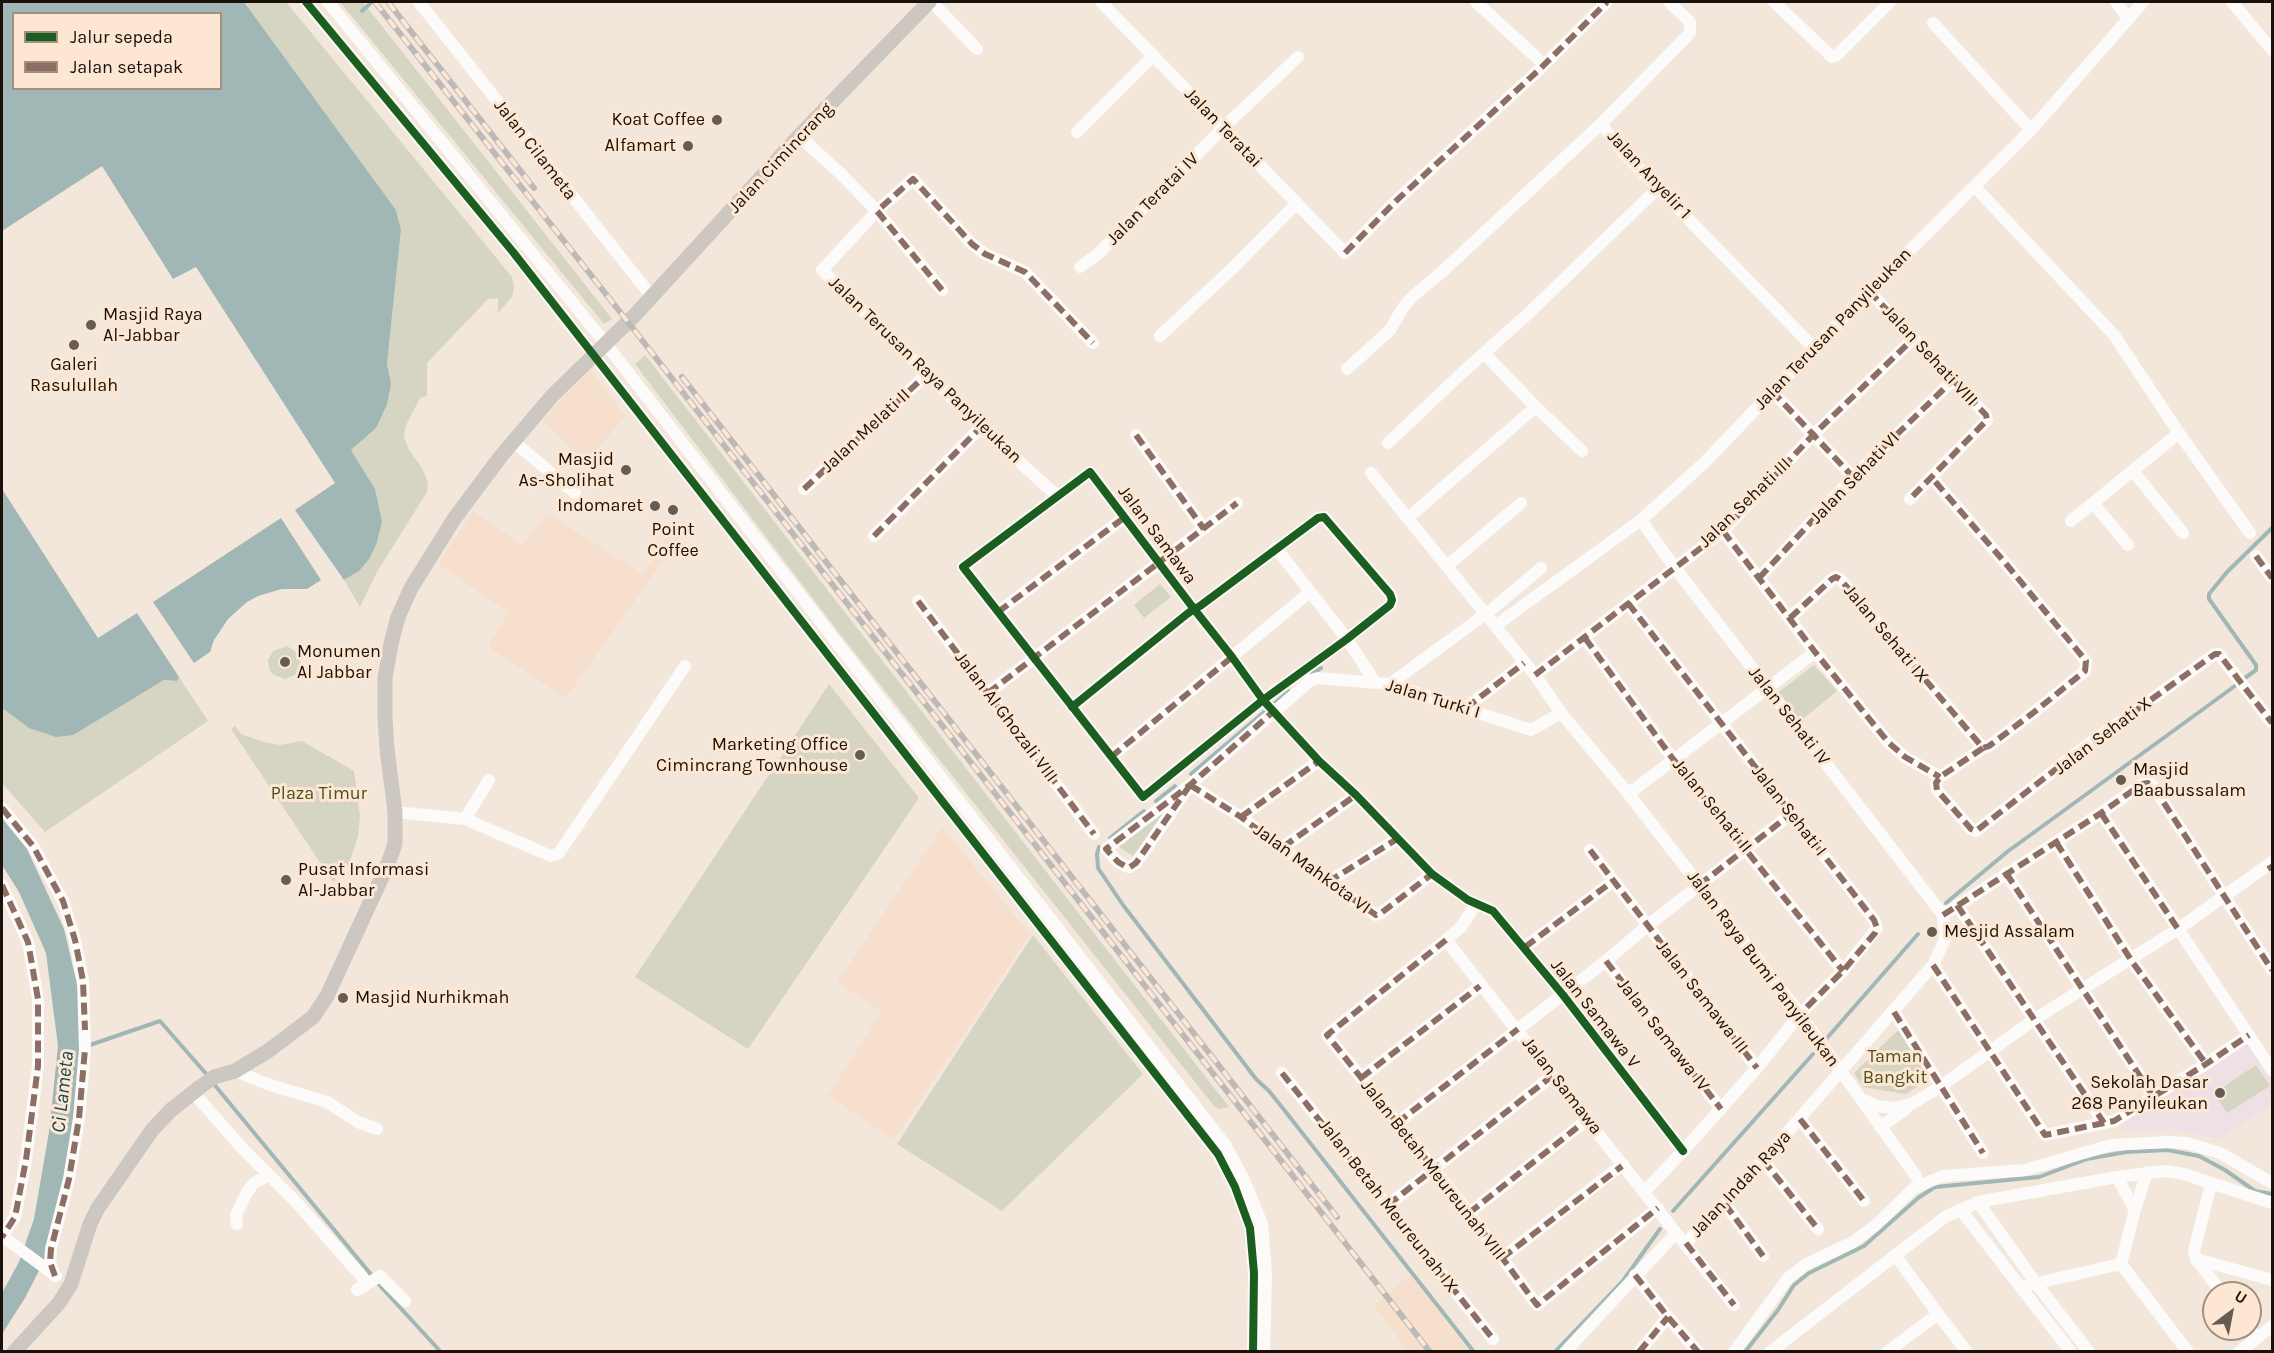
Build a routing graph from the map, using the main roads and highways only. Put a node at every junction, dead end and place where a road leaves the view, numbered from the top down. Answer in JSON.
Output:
{"nodes":[{"id":1,"x":930,"y":2,"type":"edge"},
{"id":2,"x":14,"y":1352,"type":"edge"}],
"edges":[{"from":1,"to":2,"type":"main road","name":"Jalan Cimincrang"}]}
